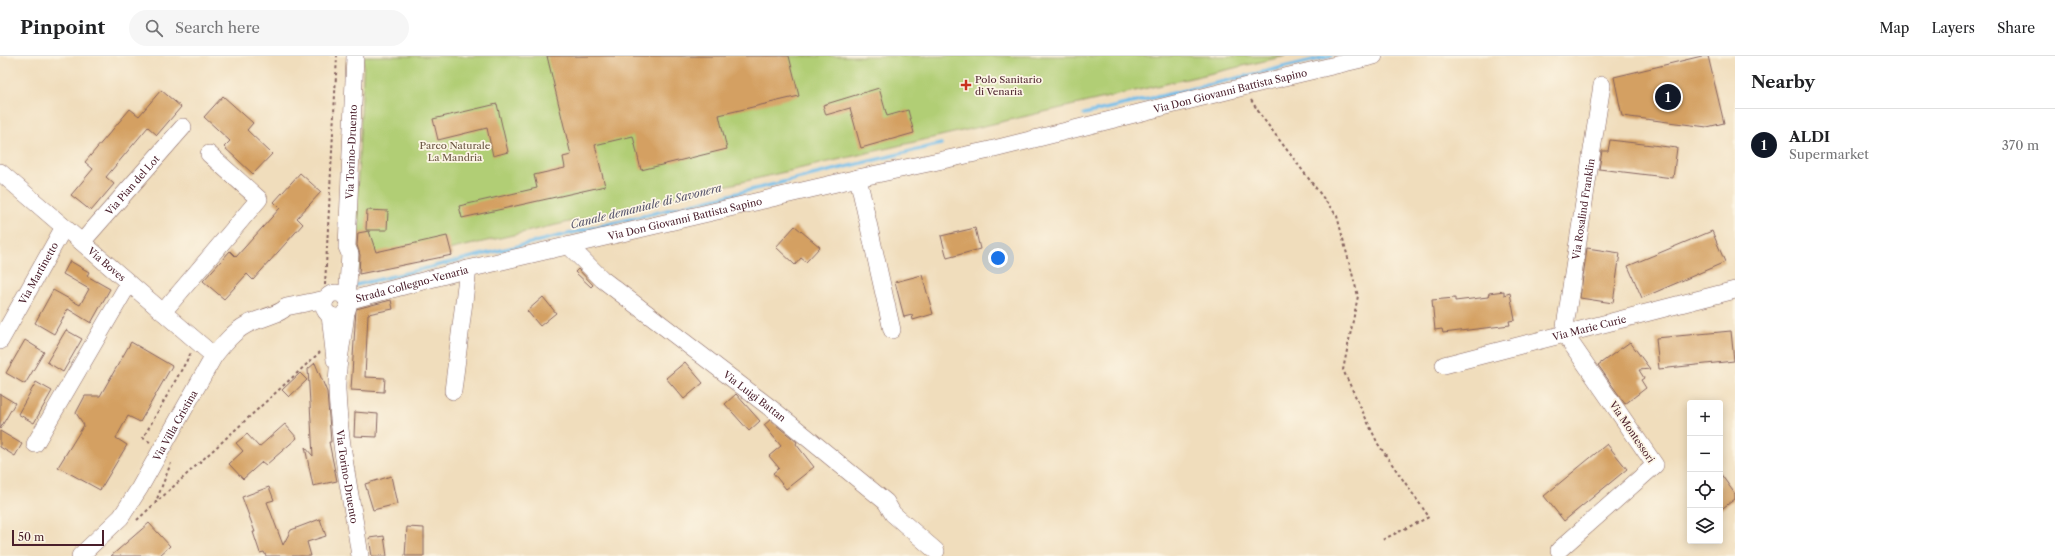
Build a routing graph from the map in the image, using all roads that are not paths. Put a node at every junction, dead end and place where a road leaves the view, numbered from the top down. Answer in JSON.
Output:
{"nodes":[{"id":1,"x":355,"y":56,"type":"edge"},
{"id":2,"x":1374,"y":56,"type":"edge"},
{"id":3,"x":1602,"y":85,"type":"dead end"},
{"id":4,"x":183,"y":127,"type":"dead end"},
{"id":5,"x":209,"y":154,"type":"dead end"},
{"id":6,"x":0,"y":172,"type":"edge"},
{"id":7,"x":858,"y":178,"type":"junction"},
{"id":8,"x":64,"y":227,"type":"junction"},
{"id":9,"x":82,"y":242,"type":"junction"},
{"id":10,"x":569,"y":246,"type":"junction"},
{"id":11,"x":472,"y":268,"type":"junction"},
{"id":12,"x":129,"y":283,"type":"junction"},
{"id":13,"x":1735,"y":290,"type":"edge"},
{"id":14,"x":332,"y":303,"type":"junction"},
{"id":15,"x":163,"y":312,"type":"junction"},
{"id":16,"x":892,"y":330,"type":"dead end"},
{"id":17,"x":1564,"y":334,"type":"junction"},
{"id":18,"x":0,"y":341,"type":"edge"},
{"id":19,"x":214,"y":356,"type":"junction"},
{"id":20,"x":1444,"y":366,"type":"dead end"},
{"id":21,"x":337,"y":372,"type":"junction"},
{"id":22,"x":453,"y":391,"type":"dead end"},
{"id":23,"x":36,"y":444,"type":"dead end"},
{"id":24,"x":1559,"y":550,"type":"dead end"},
{"id":25,"x":936,"y":551,"type":"dead end"},
{"id":26,"x":80,"y":556,"type":"edge"},
{"id":27,"x":360,"y":556,"type":"edge"}],
"edges":[{"from":1,"to":14,"type":"street","name":"Via Torino-Druento"},
{"from":2,"to":7,"type":"street","name":"Via Don Giovanni Battista Sapino"},
{"from":3,"to":17,"type":"street","name":"Via Rosalind Franklin"},
{"from":4,"to":9,"type":"street","name":"Via Pian del Lot"},
{"from":5,"to":15,"type":"street"},
{"from":6,"to":8,"type":"street","name":"Via Boves"},
{"from":7,"to":10,"type":"street","name":"Via Don Giovanni Battista Sapino"},
{"from":7,"to":16,"type":"street"},
{"from":8,"to":9,"type":"street","name":"Via Boves"},
{"from":8,"to":18,"type":"street","name":"Via Martinetto"},
{"from":9,"to":12,"type":"street","name":"Via Boves"},
{"from":10,"to":11,"type":"street","name":"Via Don Giovanni Battista Sapino"},
{"from":10,"to":25,"type":"street","name":"Via Luigi Battan"},
{"from":11,"to":14,"type":"street","name":"Strada Collegno-Venaria"},
{"from":11,"to":22,"type":"street"},
{"from":12,"to":15,"type":"street","name":"Via Boves"},
{"from":12,"to":23,"type":"street"},
{"from":13,"to":17,"type":"street","name":"Via Marie Curie"},
{"from":14,"to":19,"type":"street","name":"Via Villa Cristina"},
{"from":14,"to":21,"type":"street","name":"Via Torino-Druento"},
{"from":14,"to":21,"type":"street","name":"Via Torino-Druento"},
{"from":15,"to":19,"type":"street","name":"Via Boves"},
{"from":17,"to":20,"type":"street","name":"Via Marie Curie"},
{"from":17,"to":24,"type":"street","name":"Via Montessori"},
{"from":19,"to":26,"type":"street","name":"Via Villa Cristina"},
{"from":21,"to":27,"type":"street","name":"Via Torino-Druento"}]}
